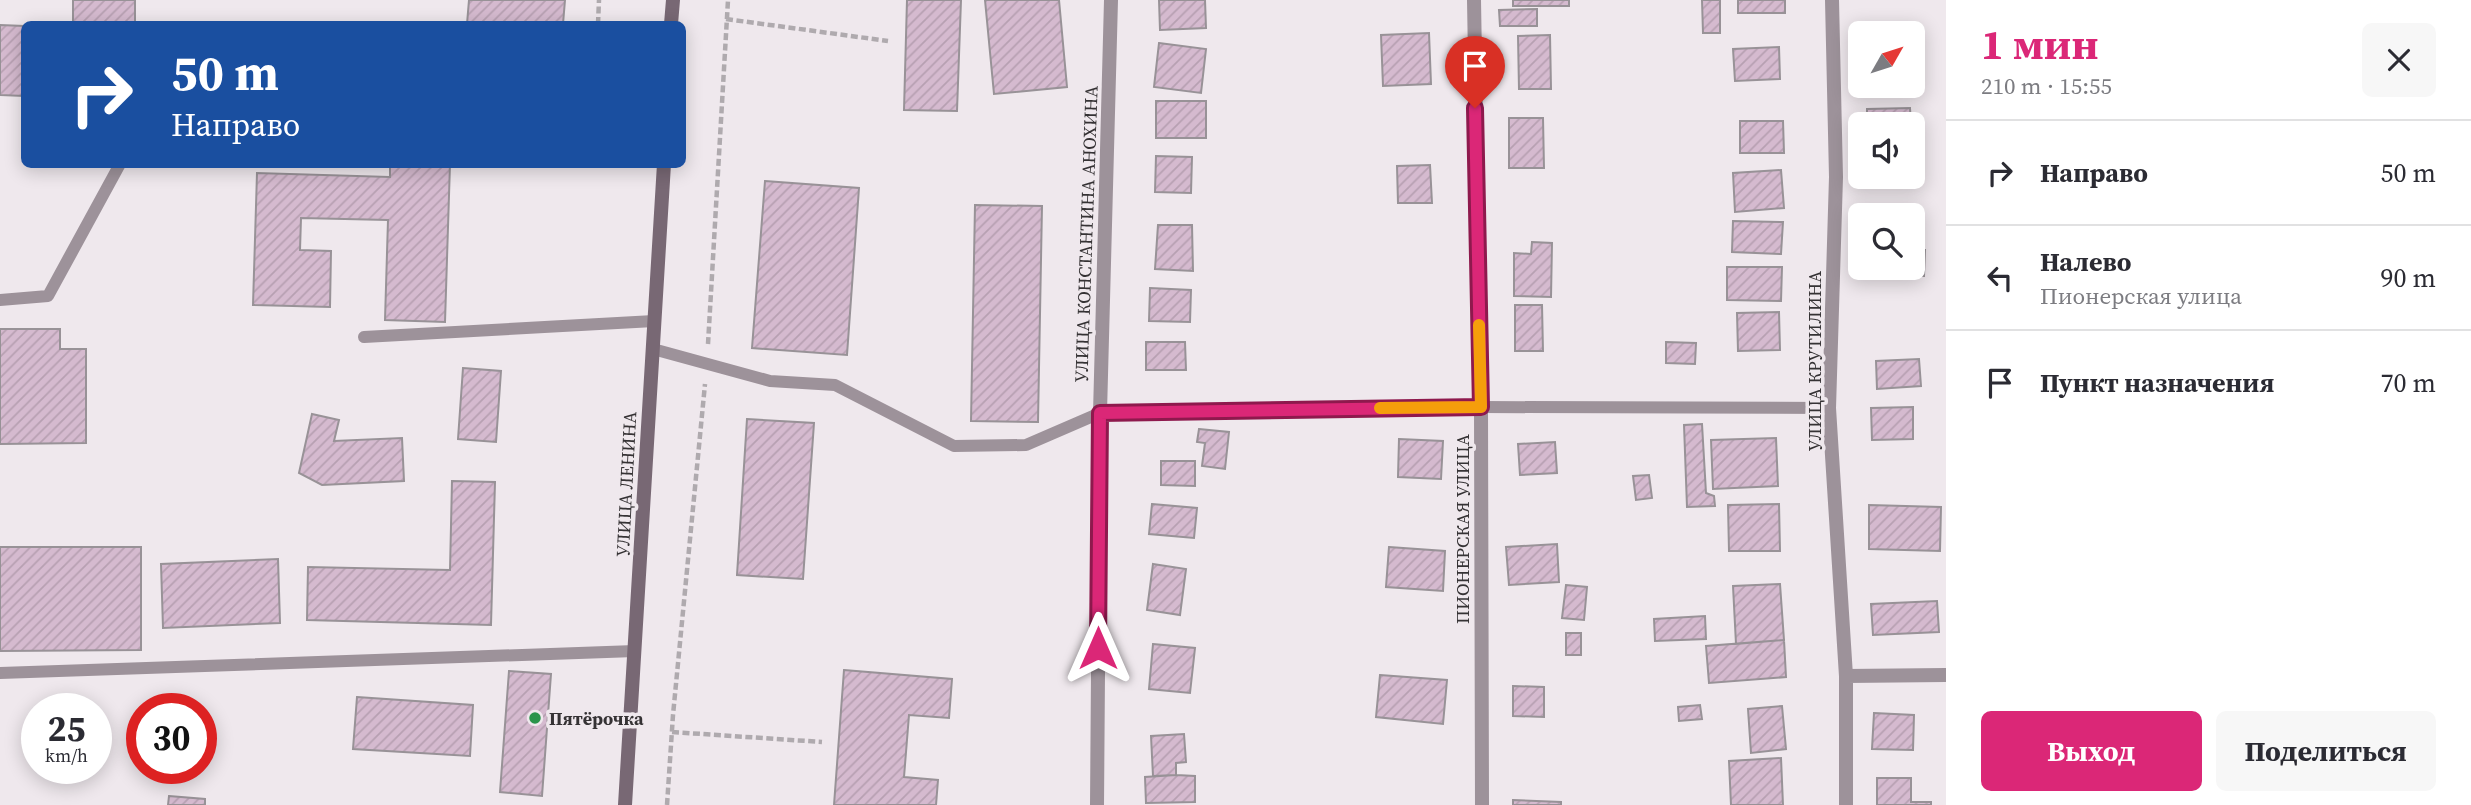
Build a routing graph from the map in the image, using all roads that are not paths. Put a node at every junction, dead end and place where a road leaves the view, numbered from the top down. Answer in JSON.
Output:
{"nodes":[{"id":1,"x":673,"y":0,"type":"edge"},
{"id":2,"x":1111,"y":0,"type":"edge"},
{"id":3,"x":1474,"y":0,"type":"edge"},
{"id":4,"x":1832,"y":0,"type":"edge"},
{"id":5,"x":671,"y":21,"type":"edge"},
{"id":6,"x":118,"y":168,"type":"edge"},
{"id":7,"x":664,"y":168,"type":"edge"},
{"id":8,"x":0,"y":300,"type":"edge"},
{"id":9,"x":654,"y":321,"type":"junction"},
{"id":10,"x":364,"y":337,"type":"dead end"},
{"id":11,"x":653,"y":349,"type":"junction"},
{"id":12,"x":1481,"y":407,"type":"junction"},
{"id":13,"x":1829,"y":408,"type":"junction"},
{"id":14,"x":1100,"y":413,"type":"junction"},
{"id":15,"x":635,"y":651,"type":"junction"},
{"id":16,"x":0,"y":673,"type":"edge"},
{"id":17,"x":1846,"y":676,"type":"junction"},
{"id":18,"x":1946,"y":676,"type":"edge"},
{"id":19,"x":625,"y":805,"type":"edge"},
{"id":20,"x":1097,"y":805,"type":"edge"},
{"id":21,"x":1482,"y":805,"type":"edge"},
{"id":22,"x":1846,"y":805,"type":"edge"}],
"edges":[{"from":1,"to":5,"type":"main road"},
{"from":2,"to":14,"type":"street","name":"УЛИЦА КОНСТАНТИНА АНОХИНА"},
{"from":3,"to":12,"type":"street","name":"ПИОНЕРСКАЯ УЛИЦА"},
{"from":4,"to":13,"type":"street","name":"УЛИЦА КРУТИЛИНА"},
{"from":6,"to":8,"type":"lane"},
{"from":7,"to":9,"type":"main road","name":"УЛИЦА ЛЕНИНА"},
{"from":9,"to":10,"type":"lane"},
{"from":9,"to":11,"type":"main road","name":"УЛИЦА ЛЕНИНА"},
{"from":11,"to":14,"type":"lane"},
{"from":11,"to":15,"type":"main road","name":"УЛИЦА ЛЕНИНА"},
{"from":12,"to":13,"type":"lane"},
{"from":12,"to":14,"type":"lane"},
{"from":12,"to":21,"type":"street","name":"ПИОНЕРСКАЯ УЛИЦА"},
{"from":13,"to":17,"type":"street","name":"УЛИЦА КРУТИЛИНА"},
{"from":14,"to":20,"type":"street","name":"УЛИЦА КОНСТАНТИНА АНОХИНА"},
{"from":15,"to":16,"type":"lane"},
{"from":15,"to":19,"type":"main road","name":"УЛИЦА ЛЕНИНА"},
{"from":17,"to":18,"type":"street"},
{"from":17,"to":22,"type":"street","name":"УЛИЦА КРУТИЛИНА"}]}
